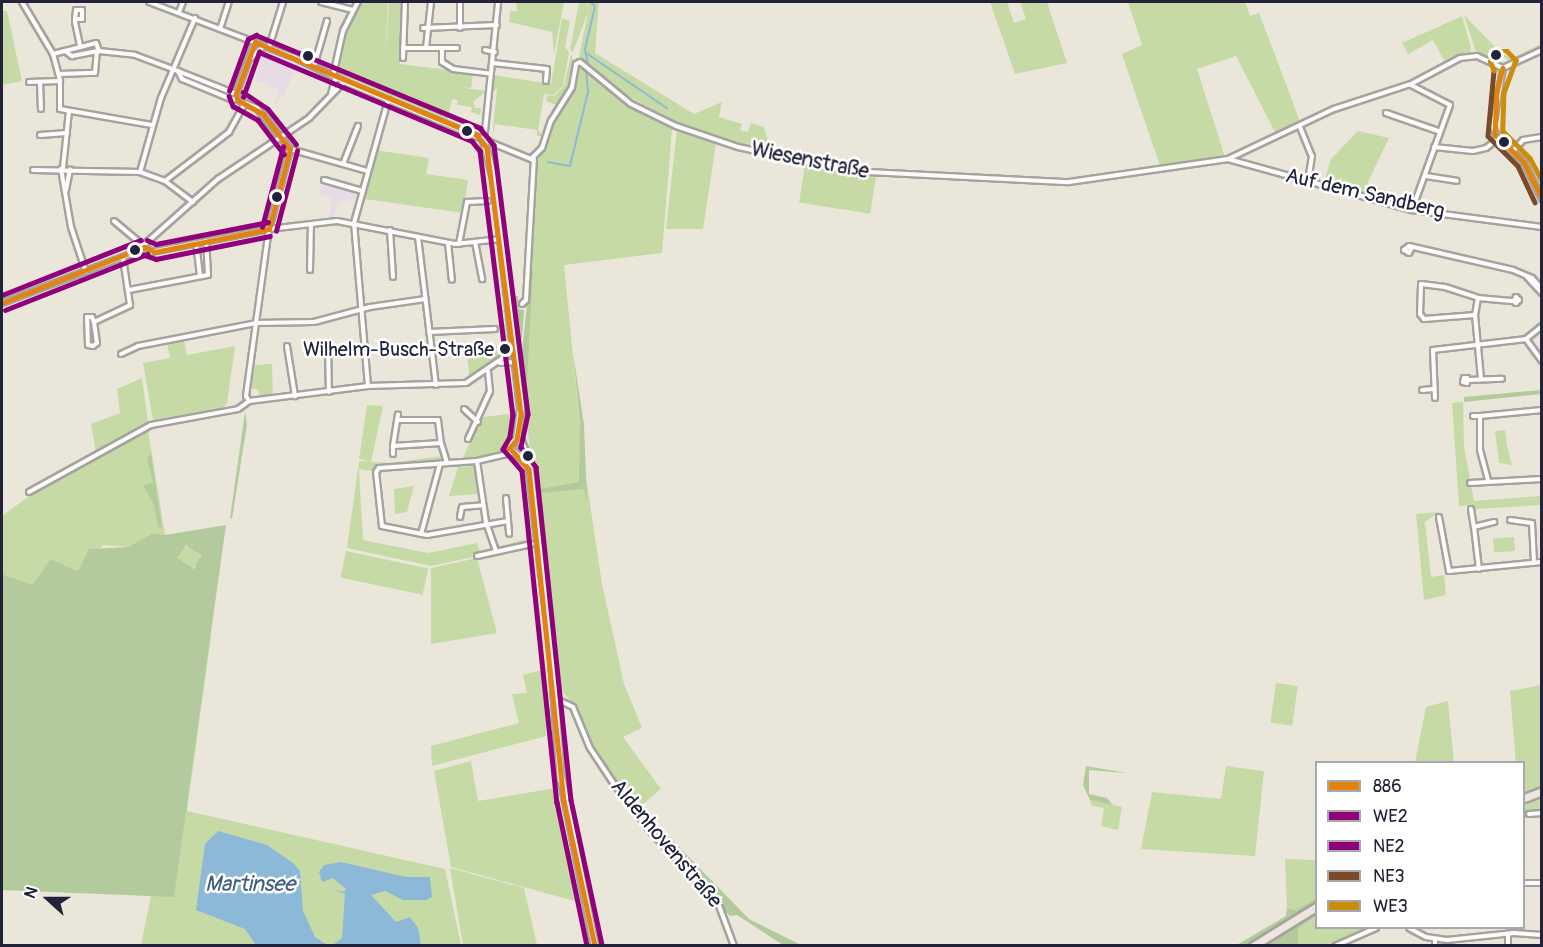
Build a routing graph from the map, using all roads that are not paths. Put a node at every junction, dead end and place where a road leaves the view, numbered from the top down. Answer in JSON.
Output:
{"nodes":[{"id":1,"x":21,"y":2,"type":"edge"},
{"id":2,"x":149,"y":2,"type":"edge"},
{"id":3,"x":183,"y":2,"type":"edge"},
{"id":4,"x":229,"y":2,"type":"edge"},
{"id":5,"x":283,"y":2,"type":"edge"},
{"id":6,"x":321,"y":2,"type":"edge"},
{"id":7,"x":358,"y":2,"type":"edge"},
{"id":8,"x":405,"y":2,"type":"edge"},
{"id":9,"x":431,"y":2,"type":"edge"},
{"id":10,"x":460,"y":2,"type":"edge"},
{"id":11,"x":498,"y":2,"type":"edge"},
{"id":12,"x":353,"y":10,"type":"junction"},
{"id":13,"x":179,"y":12,"type":"junction"},
{"id":14,"x":195,"y":18,"type":"junction"},
{"id":15,"x":75,"y":19,"type":"dead end"},
{"id":16,"x":327,"y":21,"type":"dead end"},
{"id":17,"x":497,"y":25,"type":"junction"},
{"id":18,"x":220,"y":28,"type":"junction"},
{"id":19,"x":425,"y":28,"type":"junction"},
{"id":20,"x":460,"y":28,"type":"junction"},
{"id":21,"x":255,"y":42,"type":"junction"},
{"id":22,"x":80,"y":46,"type":"junction"},
{"id":23,"x":267,"y":46,"type":"junction"},
{"id":24,"x":403,"y":48,"type":"junction"},
{"id":25,"x":426,"y":48,"type":"junction"},
{"id":26,"x":442,"y":48,"type":"junction"},
{"id":27,"x":457,"y":48,"type":"dead end"},
{"id":28,"x":485,"y":50,"type":"dead end"},
{"id":29,"x":1542,"y":50,"type":"edge"},
{"id":30,"x":64,"y":51,"type":"junction"},
{"id":31,"x":98,"y":51,"type":"junction"},
{"id":32,"x":495,"y":52,"type":"junction"},
{"id":33,"x":52,"y":54,"type":"junction"},
{"id":34,"x":250,"y":58,"type":"junction"},
{"id":35,"x":403,"y":58,"type":"dead end"},
{"id":36,"x":493,"y":63,"type":"junction"},
{"id":37,"x":314,"y":66,"type":"junction"},
{"id":38,"x":1503,"y":68,"type":"junction"},
{"id":39,"x":176,"y":70,"type":"junction"},
{"id":40,"x":58,"y":74,"type":"junction"},
{"id":41,"x":491,"y":74,"type":"junction"},
{"id":42,"x":334,"y":76,"type":"junction"},
{"id":43,"x":60,"y":81,"type":"junction"},
{"id":44,"x":546,"y":81,"type":"dead end"},
{"id":45,"x":29,"y":82,"type":"dead end"},
{"id":46,"x":40,"y":82,"type":"junction"},
{"id":47,"x":344,"y":82,"type":"junction"},
{"id":48,"x":1411,"y":84,"type":"junction"},
{"id":49,"x":236,"y":96,"type":"junction"},
{"id":50,"x":329,"y":98,"type":"junction"},
{"id":51,"x":388,"y":100,"type":"junction"},
{"id":52,"x":245,"y":103,"type":"junction"},
{"id":53,"x":41,"y":109,"type":"dead end"},
{"id":54,"x":69,"y":111,"type":"junction"},
{"id":55,"x":1386,"y":113,"type":"dead end"},
{"id":56,"x":152,"y":125,"type":"junction"},
{"id":57,"x":358,"y":126,"type":"dead end"},
{"id":58,"x":484,"y":126,"type":"junction"},
{"id":59,"x":1300,"y":126,"type":"junction"},
{"id":60,"x":1438,"y":131,"type":"junction"},
{"id":61,"x":67,"y":133,"type":"junction"},
{"id":62,"x":40,"y":135,"type":"dead end"},
{"id":63,"x":477,"y":135,"type":"junction"},
{"id":64,"x":1542,"y":137,"type":"edge"},
{"id":65,"x":281,"y":138,"type":"junction"},
{"id":66,"x":1498,"y":139,"type":"junction"},
{"id":67,"x":484,"y":141,"type":"junction"},
{"id":68,"x":1434,"y":147,"type":"junction"},
{"id":69,"x":290,"y":149,"type":"junction"},
{"id":70,"x":1514,"y":150,"type":"junction"},
{"id":71,"x":534,"y":159,"type":"junction"},
{"id":72,"x":1227,"y":159,"type":"junction"},
{"id":73,"x":343,"y":164,"type":"junction"},
{"id":74,"x":62,"y":169,"type":"junction"},
{"id":75,"x":70,"y":169,"type":"junction"},
{"id":76,"x":33,"y":170,"type":"dead end"},
{"id":77,"x":368,"y":171,"type":"junction"},
{"id":78,"x":140,"y":172,"type":"junction"},
{"id":79,"x":1425,"y":176,"type":"junction"},
{"id":80,"x":324,"y":180,"type":"dead end"},
{"id":81,"x":165,"y":181,"type":"junction"},
{"id":82,"x":1457,"y":181,"type":"dead end"},
{"id":83,"x":1308,"y":182,"type":"junction"},
{"id":84,"x":362,"y":191,"type":"junction"},
{"id":85,"x":65,"y":194,"type":"junction"},
{"id":86,"x":1542,"y":199,"type":"edge"},
{"id":87,"x":488,"y":201,"type":"dead end"},
{"id":88,"x":193,"y":202,"type":"junction"},
{"id":89,"x":1412,"y":210,"type":"junction"},
{"id":90,"x":114,"y":221,"type":"dead end"},
{"id":91,"x":354,"y":223,"type":"junction"},
{"id":92,"x":311,"y":224,"type":"junction"},
{"id":93,"x":1542,"y":227,"type":"edge"},
{"id":94,"x":270,"y":229,"type":"junction"},
{"id":95,"x":390,"y":230,"type":"junction"},
{"id":96,"x":418,"y":236,"type":"junction"},
{"id":97,"x":501,"y":239,"type":"junction"},
{"id":98,"x":206,"y":241,"type":"junction"},
{"id":99,"x":196,"y":243,"type":"junction"},
{"id":100,"x":448,"y":243,"type":"junction"},
{"id":101,"x":475,"y":243,"type":"junction"},
{"id":102,"x":459,"y":244,"type":"junction"},
{"id":103,"x":144,"y":247,"type":"junction"},
{"id":104,"x":1412,"y":249,"type":"dead end"},
{"id":105,"x":123,"y":258,"type":"junction"},
{"id":106,"x":310,"y":270,"type":"dead end"},
{"id":107,"x":86,"y":272,"type":"junction"},
{"id":108,"x":200,"y":276,"type":"junction"},
{"id":109,"x":393,"y":277,"type":"dead end"},
{"id":110,"x":482,"y":279,"type":"dead end"},
{"id":111,"x":452,"y":280,"type":"dead end"},
{"id":112,"x":129,"y":290,"type":"junction"},
{"id":113,"x":1542,"y":291,"type":"edge"},
{"id":114,"x":1478,"y":298,"type":"junction"},
{"id":115,"x":425,"y":299,"type":"junction"},
{"id":116,"x":1514,"y":301,"type":"dead end"},
{"id":117,"x":2,"y":303,"type":"edge"},
{"id":118,"x":522,"y":304,"type":"dead end"},
{"id":119,"x":361,"y":310,"type":"junction"},
{"id":120,"x":1475,"y":315,"type":"junction"},
{"id":121,"x":94,"y":322,"type":"junction"},
{"id":122,"x":256,"y":323,"type":"junction"},
{"id":123,"x":1542,"y":326,"type":"edge"},
{"id":124,"x":495,"y":329,"type":"dead end"},
{"id":125,"x":429,"y":332,"type":"junction"},
{"id":126,"x":1526,"y":339,"type":"junction"},
{"id":127,"x":1478,"y":344,"type":"junction"},
{"id":128,"x":287,"y":346,"type":"dead end"},
{"id":129,"x":327,"y":346,"type":"dead end"},
{"id":130,"x":121,"y":354,"type":"dead end"},
{"id":131,"x":507,"y":358,"type":"joint"},
{"id":132,"x":515,"y":358,"type":"junction"},
{"id":133,"x":1542,"y":361,"type":"edge"},
{"id":134,"x":499,"y":363,"type":"junction"},
{"id":135,"x":488,"y":371,"type":"junction"},
{"id":136,"x":1481,"y":378,"type":"junction"},
{"id":137,"x":1502,"y":379,"type":"dead end"},
{"id":138,"x":1468,"y":380,"type":"dead end"},
{"id":139,"x":436,"y":385,"type":"junction"},
{"id":140,"x":368,"y":386,"type":"junction"},
{"id":141,"x":1434,"y":389,"type":"junction"},
{"id":142,"x":1422,"y":390,"type":"dead end"},
{"id":143,"x":329,"y":392,"type":"junction"},
{"id":144,"x":295,"y":396,"type":"junction"},
{"id":145,"x":1435,"y":398,"type":"dead end"},
{"id":146,"x":249,"y":401,"type":"junction"},
{"id":147,"x":464,"y":409,"type":"dead end"},
{"id":148,"x":1542,"y":410,"type":"edge"},
{"id":149,"x":398,"y":414,"type":"dead end"},
{"id":150,"x":1473,"y":416,"type":"dead end"},
{"id":151,"x":1480,"y":416,"type":"junction"},
{"id":152,"x":398,"y":420,"type":"junction"},
{"id":153,"x":478,"y":422,"type":"junction"},
{"id":154,"x":468,"y":439,"type":"dead end"},
{"id":155,"x":519,"y":440,"type":"junction"},
{"id":156,"x":441,"y":443,"type":"junction"},
{"id":157,"x":393,"y":446,"type":"junction"},
{"id":158,"x":516,"y":451,"type":"junction"},
{"id":159,"x":393,"y":453,"type":"dead end"},
{"id":160,"x":477,"y":461,"type":"junction"},
{"id":161,"x":440,"y":464,"type":"junction"},
{"id":162,"x":447,"y":464,"type":"junction"},
{"id":163,"x":1542,"y":479,"type":"edge"},
{"id":164,"x":1488,"y":480,"type":"junction"},
{"id":165,"x":1470,"y":483,"type":"dead end"},
{"id":166,"x":30,"y":492,"type":"dead end"},
{"id":167,"x":506,"y":498,"type":"dead end"},
{"id":168,"x":483,"y":505,"type":"junction"},
{"id":169,"x":1471,"y":509,"type":"dead end"},
{"id":170,"x":460,"y":517,"type":"dead end"},
{"id":171,"x":1439,"y":517,"type":"dead end"},
{"id":172,"x":1510,"y":520,"type":"dead end"},
{"id":173,"x":508,"y":521,"type":"junction"},
{"id":174,"x":486,"y":522,"type":"junction"},
{"id":175,"x":1494,"y":522,"type":"dead end"},
{"id":176,"x":1474,"y":527,"type":"junction"},
{"id":177,"x":421,"y":534,"type":"junction"},
{"id":178,"x":509,"y":534,"type":"dead end"},
{"id":179,"x":532,"y":544,"type":"dead end"},
{"id":180,"x":496,"y":551,"type":"junction"},
{"id":181,"x":477,"y":556,"type":"dead end"},
{"id":182,"x":1542,"y":562,"type":"edge"},
{"id":183,"x":1534,"y":563,"type":"junction"},
{"id":184,"x":1479,"y":569,"type":"junction"},
{"id":185,"x":554,"y":698,"type":"junction"},
{"id":186,"x":1542,"y":791,"type":"edge"},
{"id":187,"x":1525,"y":798,"type":"edge"},
{"id":188,"x":1542,"y":813,"type":"edge"},
{"id":189,"x":1529,"y":814,"type":"dead end"},
{"id":190,"x":1525,"y":883,"type":"edge"},
{"id":191,"x":1542,"y":883,"type":"edge"},
{"id":192,"x":1315,"y":908,"type":"edge"},
{"id":193,"x":1371,"y":929,"type":"edge"},
{"id":194,"x":1413,"y":929,"type":"edge"},
{"id":195,"x":1508,"y":934,"type":"junction"},
{"id":196,"x":1542,"y":935,"type":"edge"},
{"id":197,"x":1435,"y":939,"type":"junction"},
{"id":198,"x":595,"y":945,"type":"edge"},
{"id":199,"x":734,"y":945,"type":"edge"},
{"id":200,"x":1253,"y":945,"type":"edge"},
{"id":201,"x":1335,"y":945,"type":"edge"},
{"id":202,"x":1435,"y":945,"type":"edge"},
{"id":203,"x":1508,"y":945,"type":"edge"}],
"edges":[{"from":1,"to":33,"type":"street"},
{"from":2,"to":13,"type":"street"},
{"from":3,"to":13,"type":"street"},
{"from":4,"to":18,"type":"street"},
{"from":5,"to":23,"type":"street"},
{"from":6,"to":12,"type":"street"},
{"from":7,"to":12,"type":"street"},
{"from":8,"to":24,"type":"street"},
{"from":9,"to":19,"type":"street"},
{"from":10,"to":20,"type":"street"},
{"from":11,"to":17,"type":"street"},
{"from":12,"to":42,"type":"street"},
{"from":13,"to":14,"type":"street"},
{"from":14,"to":18,"type":"street"},
{"from":14,"to":39,"type":"street"},
{"from":15,"to":22,"type":"street"},
{"from":16,"to":37,"type":"street"},
{"from":17,"to":20,"type":"street"},
{"from":17,"to":32,"type":"street"},
{"from":18,"to":21,"type":"street"},
{"from":19,"to":20,"type":"street"},
{"from":19,"to":25,"type":"street"},
{"from":21,"to":23,"type":"street"},
{"from":21,"to":34,"type":"street"},
{"from":22,"to":30,"type":"street"},
{"from":22,"to":31,"type":"street"},
{"from":23,"to":34,"type":"street"},
{"from":23,"to":37,"type":"street"},
{"from":24,"to":25,"type":"street"},
{"from":24,"to":35,"type":"street"},
{"from":25,"to":26,"type":"street"},
{"from":26,"to":27,"type":"street"},
{"from":26,"to":41,"type":"street"},
{"from":28,"to":32,"type":"street"},
{"from":29,"to":38,"type":"street"},
{"from":30,"to":31,"type":"street"},
{"from":30,"to":33,"type":"street"},
{"from":31,"to":39,"type":"street"},
{"from":31,"to":40,"type":"street"},
{"from":32,"to":36,"type":"street"},
{"from":33,"to":40,"type":"street"},
{"from":34,"to":49,"type":"street"},
{"from":36,"to":41,"type":"street"},
{"from":36,"to":44,"type":"street"},
{"from":37,"to":42,"type":"street"},
{"from":38,"to":48,"type":"street"},
{"from":38,"to":66,"type":"street"},
{"from":39,"to":49,"type":"street"},
{"from":39,"to":56,"type":"street"},
{"from":40,"to":43,"type":"street"},
{"from":41,"to":58,"type":"street"},
{"from":42,"to":47,"type":"street"},
{"from":42,"to":50,"type":"street"},
{"from":43,"to":46,"type":"street"},
{"from":43,"to":54,"type":"street"},
{"from":45,"to":46,"type":"street"},
{"from":46,"to":53,"type":"street"},
{"from":47,"to":50,"type":"street"},
{"from":47,"to":51,"type":"street"},
{"from":48,"to":59,"type":"street"},
{"from":48,"to":60,"type":"street"},
{"from":49,"to":52,"type":"street"},
{"from":50,"to":65,"type":"street"},
{"from":51,"to":63,"type":"street"},
{"from":51,"to":77,"type":"street"},
{"from":52,"to":65,"type":"street"},
{"from":52,"to":81,"type":"street"},
{"from":54,"to":56,"type":"street"},
{"from":54,"to":61,"type":"street"},
{"from":55,"to":60,"type":"street"},
{"from":56,"to":78,"type":"street"},
{"from":57,"to":73,"type":"street"},
{"from":58,"to":63,"type":"street"},
{"from":58,"to":67,"type":"street"},
{"from":59,"to":72,"type":"street"},
{"from":59,"to":83,"type":"street"},
{"from":60,"to":68,"type":"street"},
{"from":61,"to":62,"type":"street"},
{"from":61,"to":74,"type":"street"},
{"from":63,"to":67,"type":"street"},
{"from":64,"to":70,"type":"street"},
{"from":65,"to":69,"type":"street"},
{"from":65,"to":88,"type":"street"},
{"from":66,"to":68,"type":"street"},
{"from":66,"to":70,"type":"street"},
{"from":67,"to":71,"type":"street"},
{"from":67,"to":97,"type":"street"},
{"from":68,"to":79,"type":"street"},
{"from":69,"to":73,"type":"street"},
{"from":69,"to":94,"type":"street"},
{"from":70,"to":86,"type":"street"},
{"from":71,"to":72,"type":"street","name":"Wiesenstraße"},
{"from":71,"to":118,"type":"street"},
{"from":72,"to":83,"type":"street","name":"Auf dem Sandberg"},
{"from":73,"to":77,"type":"street"},
{"from":74,"to":75,"type":"street"},
{"from":74,"to":76,"type":"street"},
{"from":74,"to":85,"type":"street"},
{"from":75,"to":78,"type":"street"},
{"from":75,"to":85,"type":"street"},
{"from":77,"to":84,"type":"street"},
{"from":78,"to":81,"type":"street"},
{"from":79,"to":82,"type":"street"},
{"from":79,"to":89,"type":"street"},
{"from":80,"to":84,"type":"street"},
{"from":81,"to":88,"type":"street"},
{"from":83,"to":89,"type":"street","name":"Auf dem Sandberg"},
{"from":84,"to":91,"type":"street"},
{"from":85,"to":107,"type":"street"},
{"from":87,"to":102,"type":"street"},
{"from":88,"to":103,"type":"street"},
{"from":89,"to":93,"type":"street","name":"Auf dem Sandberg"},
{"from":90,"to":103,"type":"street"},
{"from":91,"to":92,"type":"street"},
{"from":91,"to":95,"type":"street"},
{"from":91,"to":119,"type":"street"},
{"from":92,"to":94,"type":"street"},
{"from":92,"to":106,"type":"street"},
{"from":94,"to":98,"type":"street"},
{"from":94,"to":122,"type":"street"},
{"from":95,"to":96,"type":"street"},
{"from":95,"to":109,"type":"street"},
{"from":96,"to":100,"type":"street"},
{"from":96,"to":115,"type":"street"},
{"from":97,"to":101,"type":"street"},
{"from":97,"to":132,"type":"street"},
{"from":98,"to":99,"type":"street"},
{"from":98,"to":108,"type":"street"},
{"from":99,"to":103,"type":"street"},
{"from":99,"to":108,"type":"street"},
{"from":100,"to":102,"type":"street"},
{"from":100,"to":111,"type":"street"},
{"from":101,"to":102,"type":"street"},
{"from":101,"to":110,"type":"street"},
{"from":103,"to":105,"type":"street"},
{"from":104,"to":113,"type":"street"},
{"from":105,"to":107,"type":"street"},
{"from":105,"to":112,"type":"street"},
{"from":107,"to":117,"type":"street"},
{"from":108,"to":112,"type":"street"},
{"from":112,"to":121,"type":"street"},
{"from":114,"to":116,"type":"street"},
{"from":114,"to":120,"type":"street"},
{"from":114,"to":120,"type":"street"},
{"from":115,"to":119,"type":"street"},
{"from":115,"to":125,"type":"street"},
{"from":119,"to":122,"type":"street"},
{"from":119,"to":140,"type":"street"},
{"from":120,"to":127,"type":"street"},
{"from":121,"to":121,"type":"street"},
{"from":122,"to":130,"type":"street"},
{"from":122,"to":146,"type":"street"},
{"from":123,"to":126,"type":"street"},
{"from":124,"to":125,"type":"street"},
{"from":125,"to":139,"type":"street"},
{"from":126,"to":127,"type":"street"},
{"from":126,"to":133,"type":"street"},
{"from":127,"to":136,"type":"street"},
{"from":127,"to":141,"type":"street"},
{"from":128,"to":144,"type":"street"},
{"from":129,"to":143,"type":"street"},
{"from":131,"to":132,"type":"street"},
{"from":131,"to":134,"type":"street"},
{"from":132,"to":134,"type":"street"},
{"from":132,"to":155,"type":"street"},
{"from":132,"to":155,"type":"street"},
{"from":134,"to":135,"type":"street"},
{"from":135,"to":139,"type":"street"},
{"from":135,"to":153,"type":"street"},
{"from":136,"to":137,"type":"street"},
{"from":136,"to":138,"type":"street"},
{"from":139,"to":140,"type":"street"},
{"from":140,"to":143,"type":"street"},
{"from":141,"to":142,"type":"street"},
{"from":141,"to":145,"type":"street"},
{"from":143,"to":144,"type":"street"},
{"from":144,"to":146,"type":"street"},
{"from":146,"to":166,"type":"street"},
{"from":147,"to":153,"type":"street"},
{"from":148,"to":151,"type":"street"},
{"from":149,"to":152,"type":"street"},
{"from":150,"to":151,"type":"street"},
{"from":151,"to":164,"type":"street"},
{"from":152,"to":156,"type":"street"},
{"from":152,"to":157,"type":"street"},
{"from":153,"to":154,"type":"street"},
{"from":155,"to":158,"type":"street"},
{"from":155,"to":158,"type":"street"},
{"from":156,"to":157,"type":"street"},
{"from":156,"to":162,"type":"street"},
{"from":157,"to":159,"type":"street"},
{"from":158,"to":160,"type":"street"},
{"from":158,"to":185,"type":"street"},
{"from":160,"to":162,"type":"street"},
{"from":160,"to":168,"type":"street"},
{"from":161,"to":162,"type":"street"},
{"from":161,"to":177,"type":"street"},
{"from":161,"to":177,"type":"street"},
{"from":163,"to":164,"type":"street"},
{"from":164,"to":165,"type":"street"},
{"from":167,"to":173,"type":"street"},
{"from":168,"to":170,"type":"street"},
{"from":168,"to":174,"type":"street"},
{"from":169,"to":176,"type":"street"},
{"from":171,"to":184,"type":"street"},
{"from":172,"to":183,"type":"street"},
{"from":173,"to":174,"type":"street"},
{"from":173,"to":178,"type":"street"},
{"from":174,"to":177,"type":"street"},
{"from":174,"to":180,"type":"street"},
{"from":175,"to":176,"type":"street"},
{"from":176,"to":184,"type":"street"},
{"from":179,"to":180,"type":"street"},
{"from":180,"to":181,"type":"street"},
{"from":182,"to":183,"type":"street"},
{"from":183,"to":184,"type":"street"},
{"from":185,"to":198,"type":"street"},
{"from":185,"to":199,"type":"street","name":"Aldenhovenstraße"},
{"from":186,"to":187,"type":"main road"},
{"from":188,"to":189,"type":"street"},
{"from":190,"to":191,"type":"street"},
{"from":192,"to":200,"type":"main road"},
{"from":193,"to":201,"type":"street"},
{"from":194,"to":197,"type":"street"},
{"from":195,"to":196,"type":"street"},
{"from":195,"to":197,"type":"street"},
{"from":195,"to":203,"type":"street"},
{"from":197,"to":202,"type":"street"}]}
